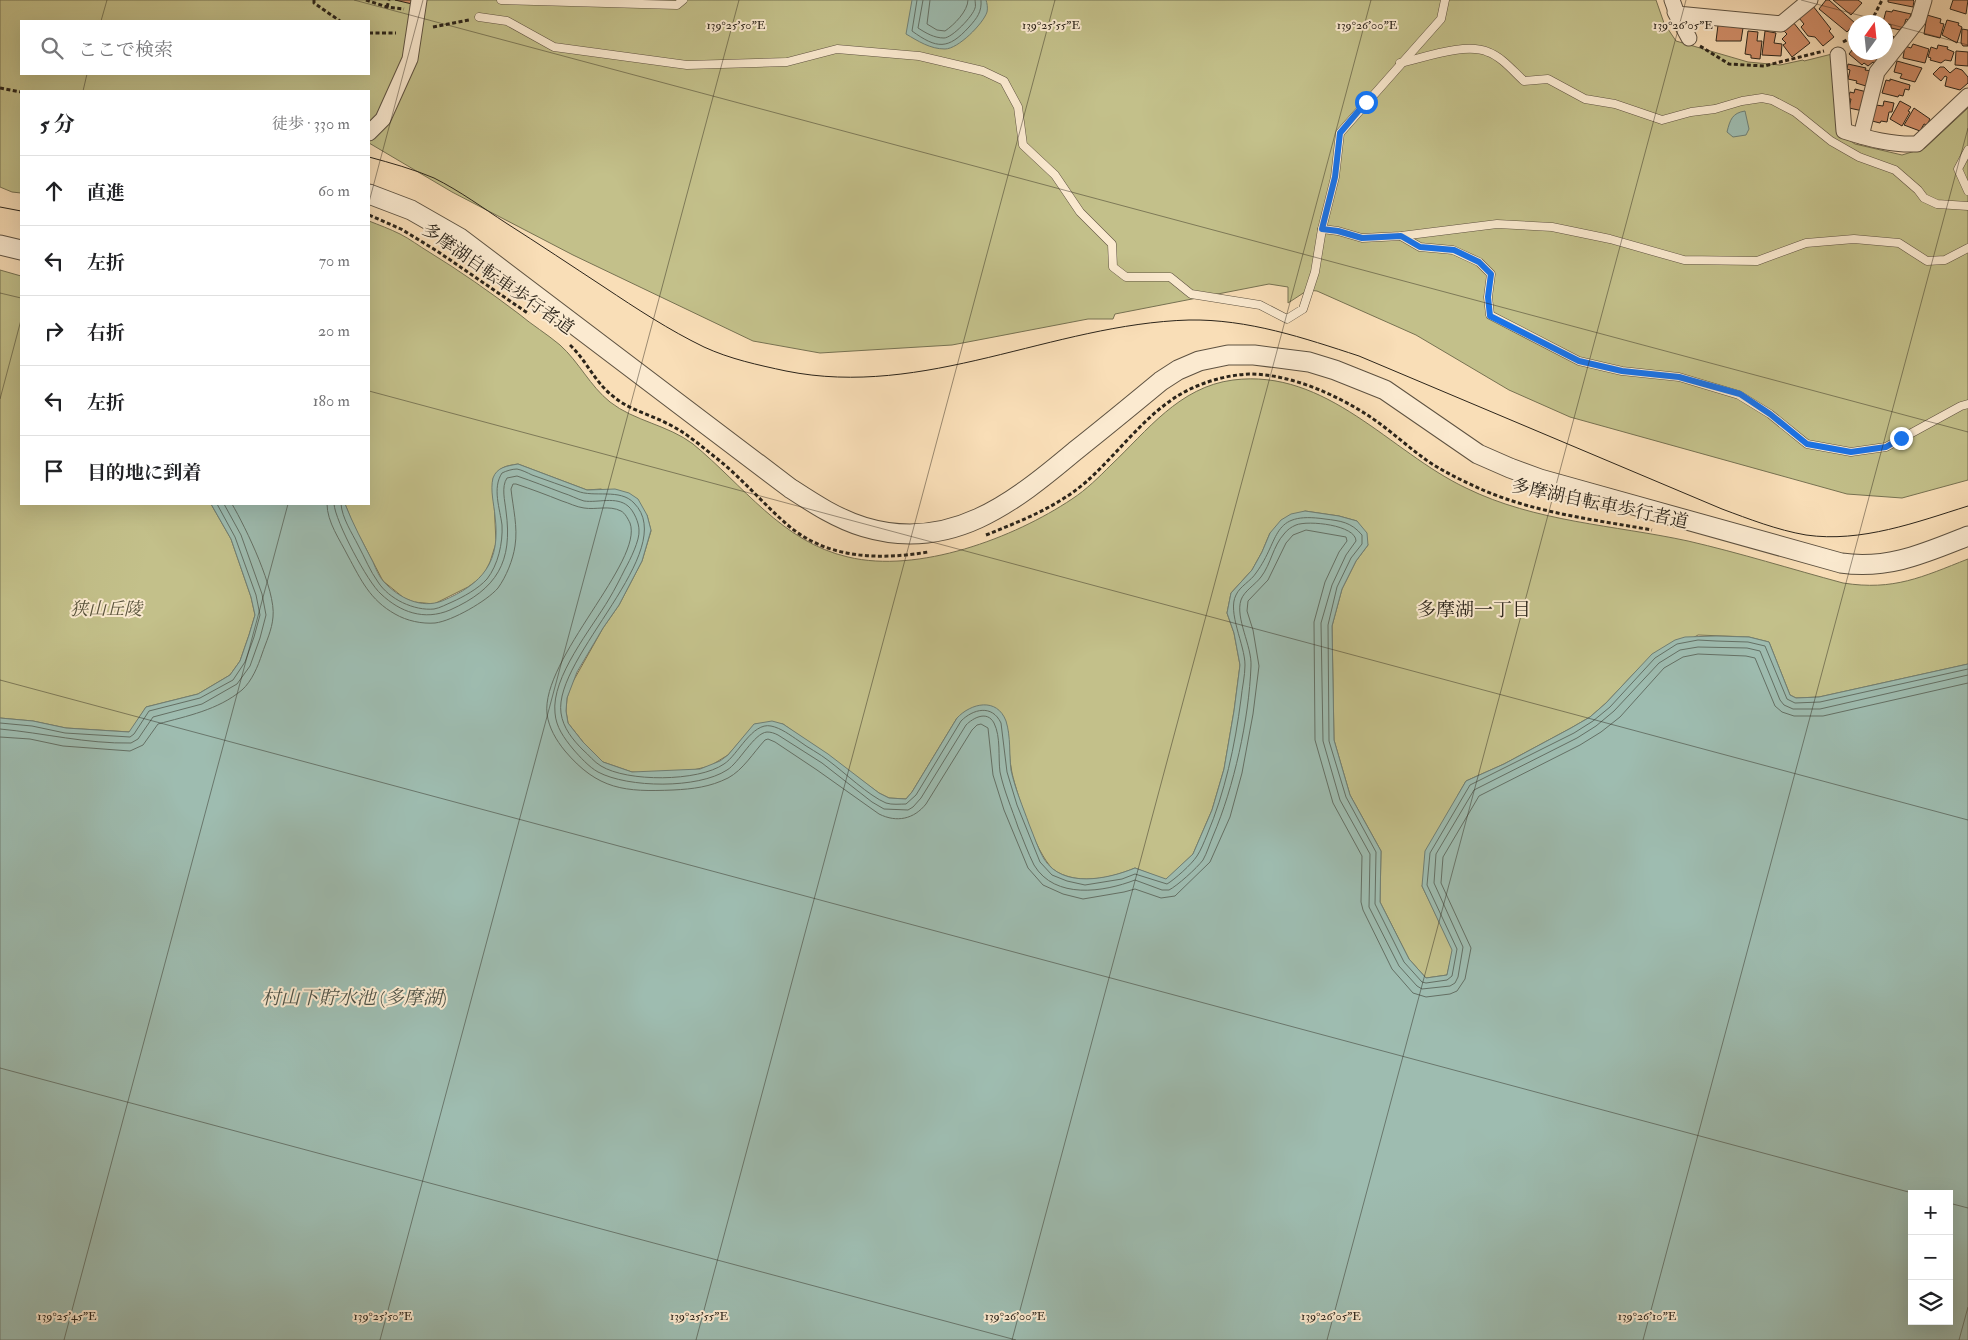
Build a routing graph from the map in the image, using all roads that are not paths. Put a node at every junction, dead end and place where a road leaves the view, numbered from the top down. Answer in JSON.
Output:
{"nodes":[{"id":1,"x":501,"y":0,"type":"edge"},
{"id":2,"x":683,"y":0,"type":"edge"},
{"id":3,"x":1445,"y":0,"type":"edge"},
{"id":4,"x":1810,"y":0,"type":"edge"},
{"id":5,"x":1924,"y":0,"type":"edge"},
{"id":6,"x":418,"y":6,"type":"edge"},
{"id":7,"x":1674,"y":6,"type":"edge"},
{"id":8,"x":479,"y":17,"type":"dead end"},
{"id":9,"x":1689,"y":38,"type":"road end"},
{"id":10,"x":1835,"y":50,"type":"road end"},
{"id":11,"x":1400,"y":63,"type":"junction"},
{"id":12,"x":1968,"y":96,"type":"edge"},
{"id":13,"x":370,"y":132,"type":"edge"},
{"id":14,"x":1861,"y":136,"type":"junction"},
{"id":15,"x":1968,"y":150,"type":"edge"},
{"id":16,"x":1968,"y":191,"type":"edge"},
{"id":17,"x":370,"y":194,"type":"edge"},
{"id":18,"x":1968,"y":206,"type":"edge"},
{"id":19,"x":1322,"y":229,"type":"junction"},
{"id":20,"x":1401,"y":236,"type":"junction"},
{"id":21,"x":0,"y":245,"type":"edge"},
{"id":22,"x":1968,"y":248,"type":"edge"},
{"id":23,"x":20,"y":250,"type":"edge"},
{"id":24,"x":1968,"y":404,"type":"edge"},
{"id":25,"x":1968,"y":536,"type":"edge"}],
"edges":[{"from":1,"to":2,"type":"lane"},
{"from":3,"to":11,"type":"lane"},
{"from":4,"to":7,"type":"street"},
{"from":5,"to":14,"type":"street"},
{"from":6,"to":13,"type":"street"},
{"from":7,"to":9,"type":"street"},
{"from":8,"to":19,"type":"lane"},
{"from":10,"to":14,"type":"street"},
{"from":11,"to":18,"type":"lane"},
{"from":11,"to":19,"type":"lane"},
{"from":12,"to":14,"type":"street"},
{"from":15,"to":16,"type":"lane"},
{"from":17,"to":25,"type":"street"},
{"from":19,"to":20,"type":"lane"},
{"from":20,"to":22,"type":"lane"},
{"from":20,"to":24,"type":"lane"},
{"from":21,"to":23,"type":"street"}]}
